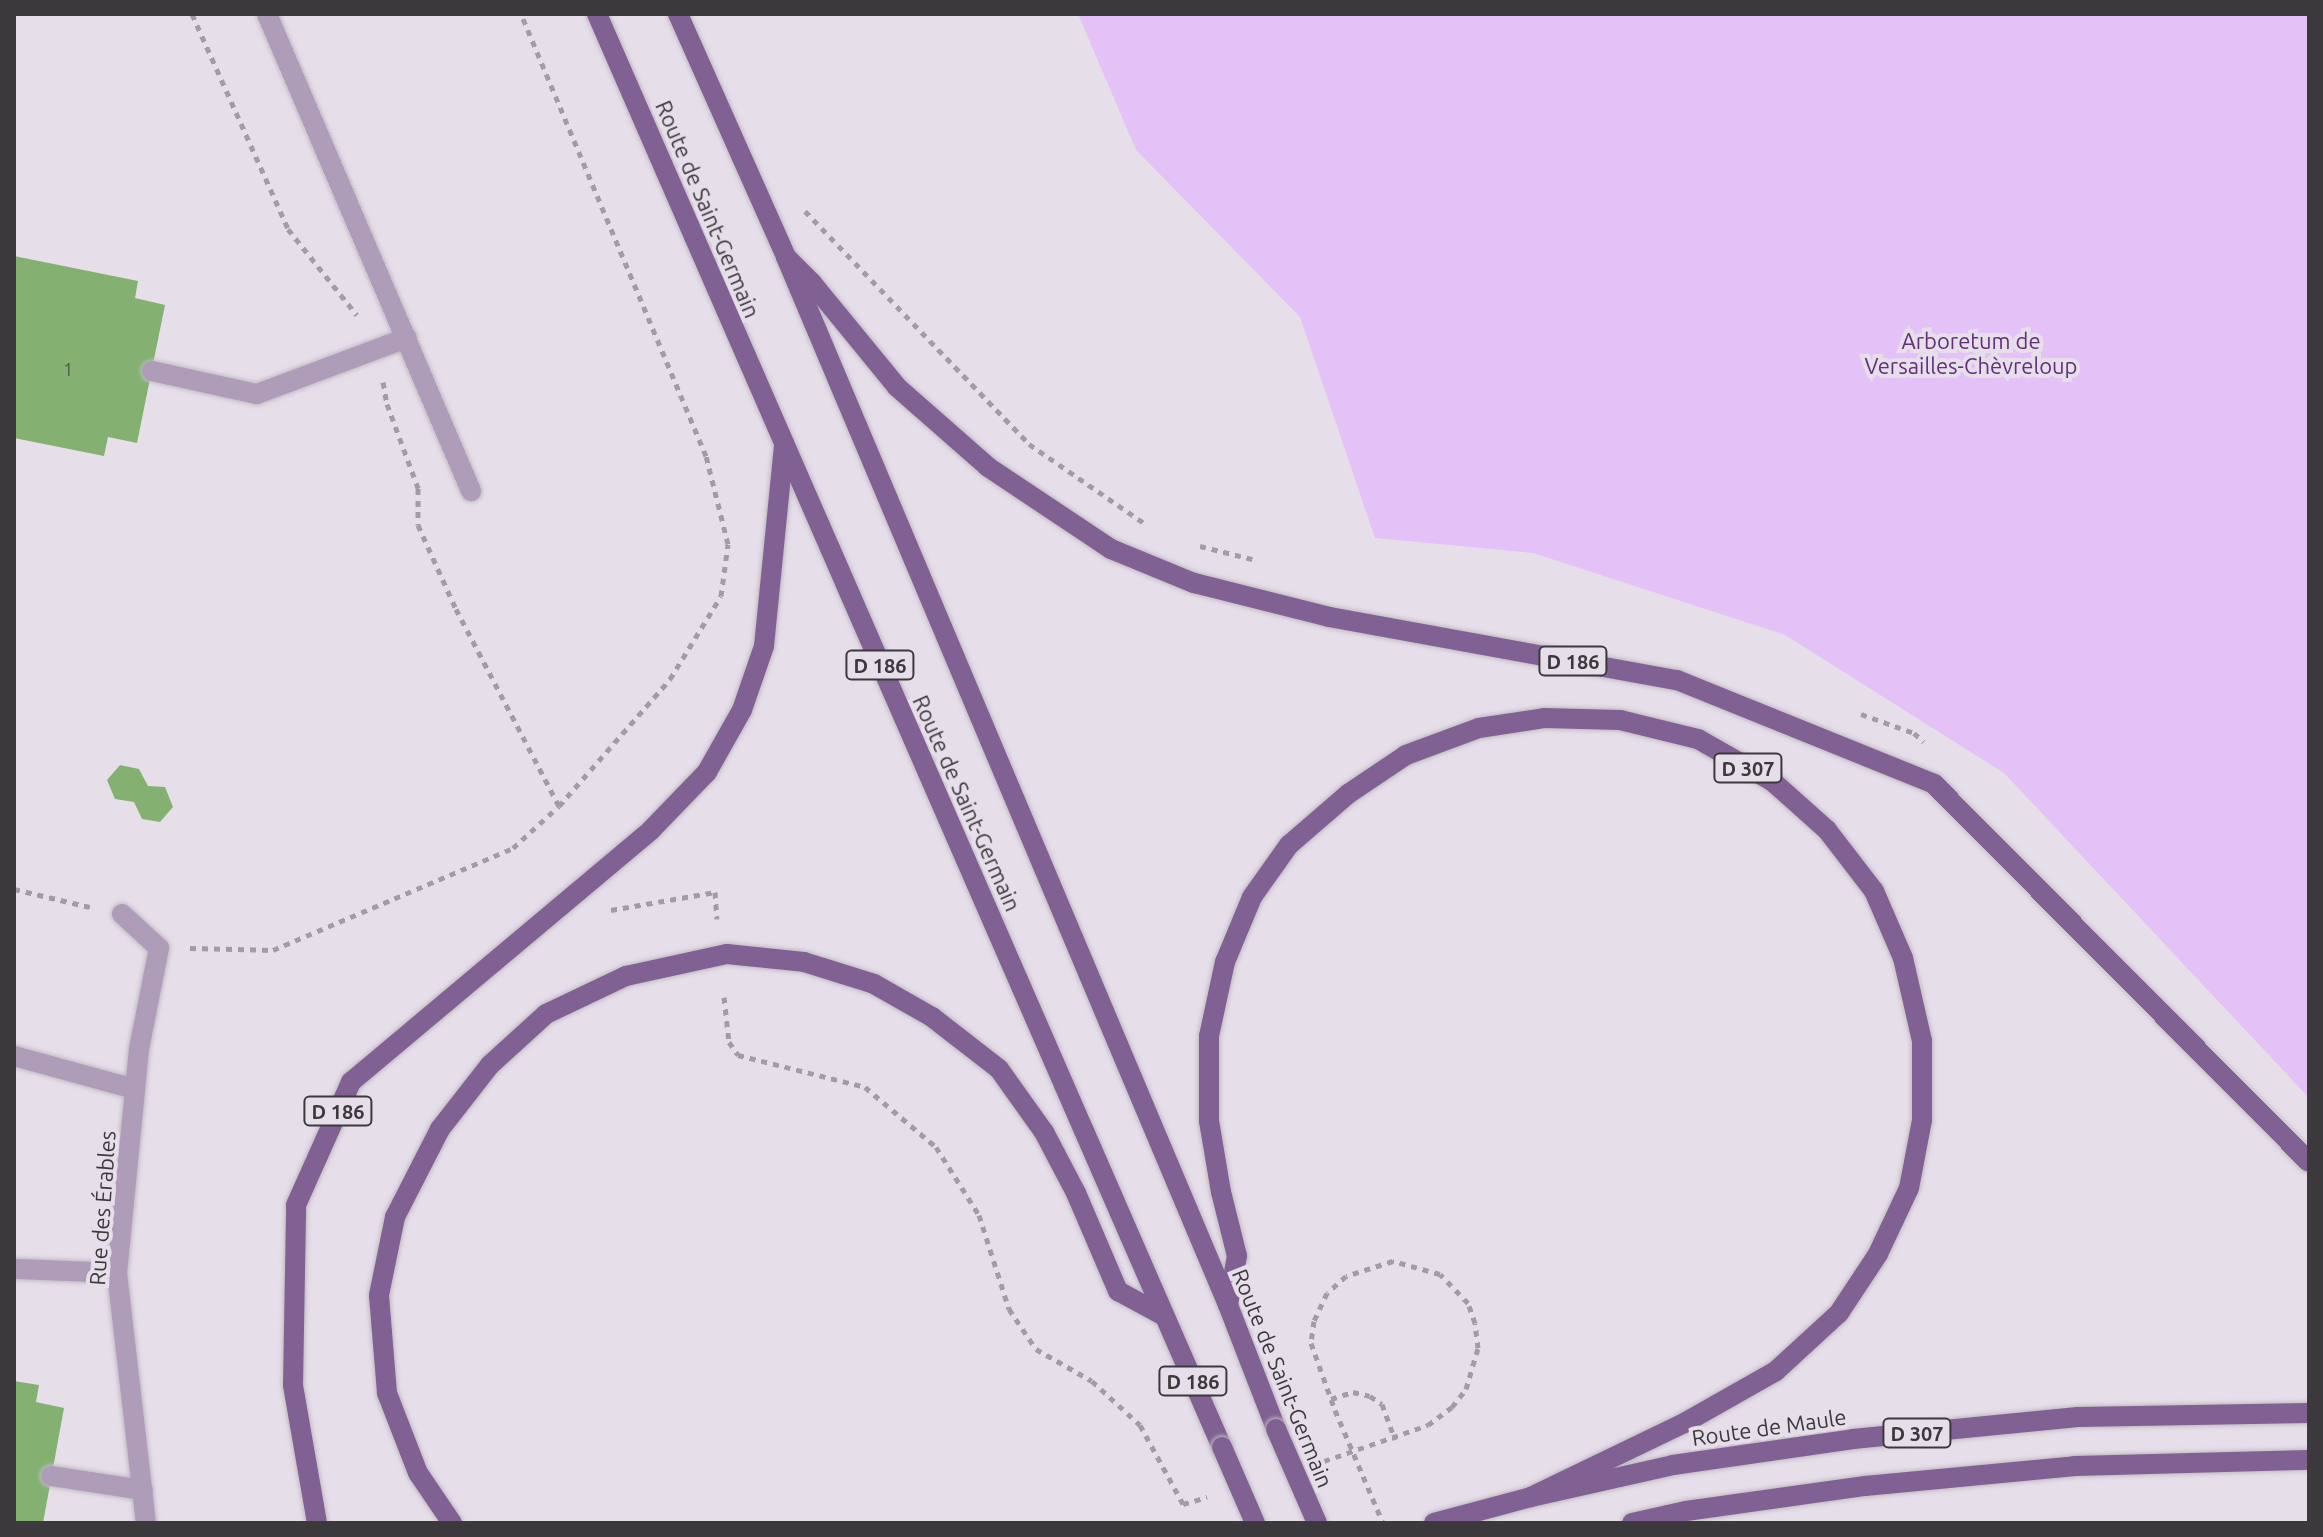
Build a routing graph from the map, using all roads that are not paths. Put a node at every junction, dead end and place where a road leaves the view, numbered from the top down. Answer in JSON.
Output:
{"nodes":[{"id":1,"x":267,"y":14,"type":"edge"},
{"id":2,"x":597,"y":14,"type":"edge"},
{"id":3,"x":678,"y":14,"type":"edge"},
{"id":4,"x":786,"y":257,"type":"junction"},
{"id":5,"x":407,"y":338,"type":"junction"},
{"id":6,"x":152,"y":371,"type":"dead end"},
{"id":7,"x":784,"y":444,"type":"junction"},
{"id":8,"x":471,"y":491,"type":"dead end"},
{"id":9,"x":122,"y":914,"type":"road end"},
{"id":10,"x":14,"y":1056,"type":"edge"},
{"id":11,"x":135,"y":1089,"type":"junction"},
{"id":12,"x":2309,"y":1162,"type":"edge"},
{"id":13,"x":14,"y":1269,"type":"edge"},
{"id":14,"x":117,"y":1273,"type":"junction"},
{"id":15,"x":1228,"y":1305,"type":"junction"},
{"id":16,"x":1164,"y":1316,"type":"junction"},
{"id":17,"x":2309,"y":1413,"type":"edge"},
{"id":18,"x":2309,"y":1460,"type":"edge"},
{"id":19,"x":51,"y":1476,"type":"dead end"},
{"id":20,"x":143,"y":1490,"type":"junction"},
{"id":21,"x":1531,"y":1497,"type":"junction"},
{"id":22,"x":146,"y":1523,"type":"edge"},
{"id":23,"x":317,"y":1523,"type":"edge"},
{"id":24,"x":452,"y":1523,"type":"edge"},
{"id":25,"x":1255,"y":1523,"type":"edge"},
{"id":26,"x":1317,"y":1523,"type":"edge"},
{"id":27,"x":1434,"y":1523,"type":"edge"},
{"id":28,"x":1632,"y":1523,"type":"edge"}],
"edges":[{"from":1,"to":5,"type":"street"},
{"from":2,"to":7,"type":"main road","name":"Route de Saint-Germain","number":"D 186"},
{"from":3,"to":4,"type":"main road","name":"Route de Saint-Germain","number":"D 186"},
{"from":4,"to":12,"type":"main road","number":"D 186"},
{"from":4,"to":15,"type":"main road","name":"Route de Saint-Germain","number":"D 186"},
{"from":5,"to":6,"type":"street"},
{"from":5,"to":8,"type":"street"},
{"from":7,"to":16,"type":"main road","name":"Route de Saint-Germain","number":"D 186"},
{"from":7,"to":23,"type":"main road","number":"D 186"},
{"from":9,"to":11,"type":"street","name":"Rue des Érables"},
{"from":10,"to":11,"type":"street"},
{"from":11,"to":14,"type":"street","name":"Rue des Érables"},
{"from":13,"to":14,"type":"street"},
{"from":14,"to":20,"type":"street","name":"Rue des Érables"},
{"from":15,"to":21,"type":"main road","number":"D 307"},
{"from":15,"to":26,"type":"main road","name":"Route de Saint-Germain","number":"D 186","bridge":true},
{"from":16,"to":24,"type":"main road"},
{"from":16,"to":25,"type":"main road","name":"Route de Saint-Germain","number":"D 186","bridge":true},
{"from":17,"to":21,"type":"main road","name":"Route de Maule","number":"D 307"},
{"from":18,"to":28,"type":"main road","number":"D 307"},
{"from":19,"to":20,"type":"street"},
{"from":20,"to":22,"type":"street","name":"Rue des Érables"},
{"from":21,"to":27,"type":"main road","name":"Route de Maule","number":"D 307"}]}
